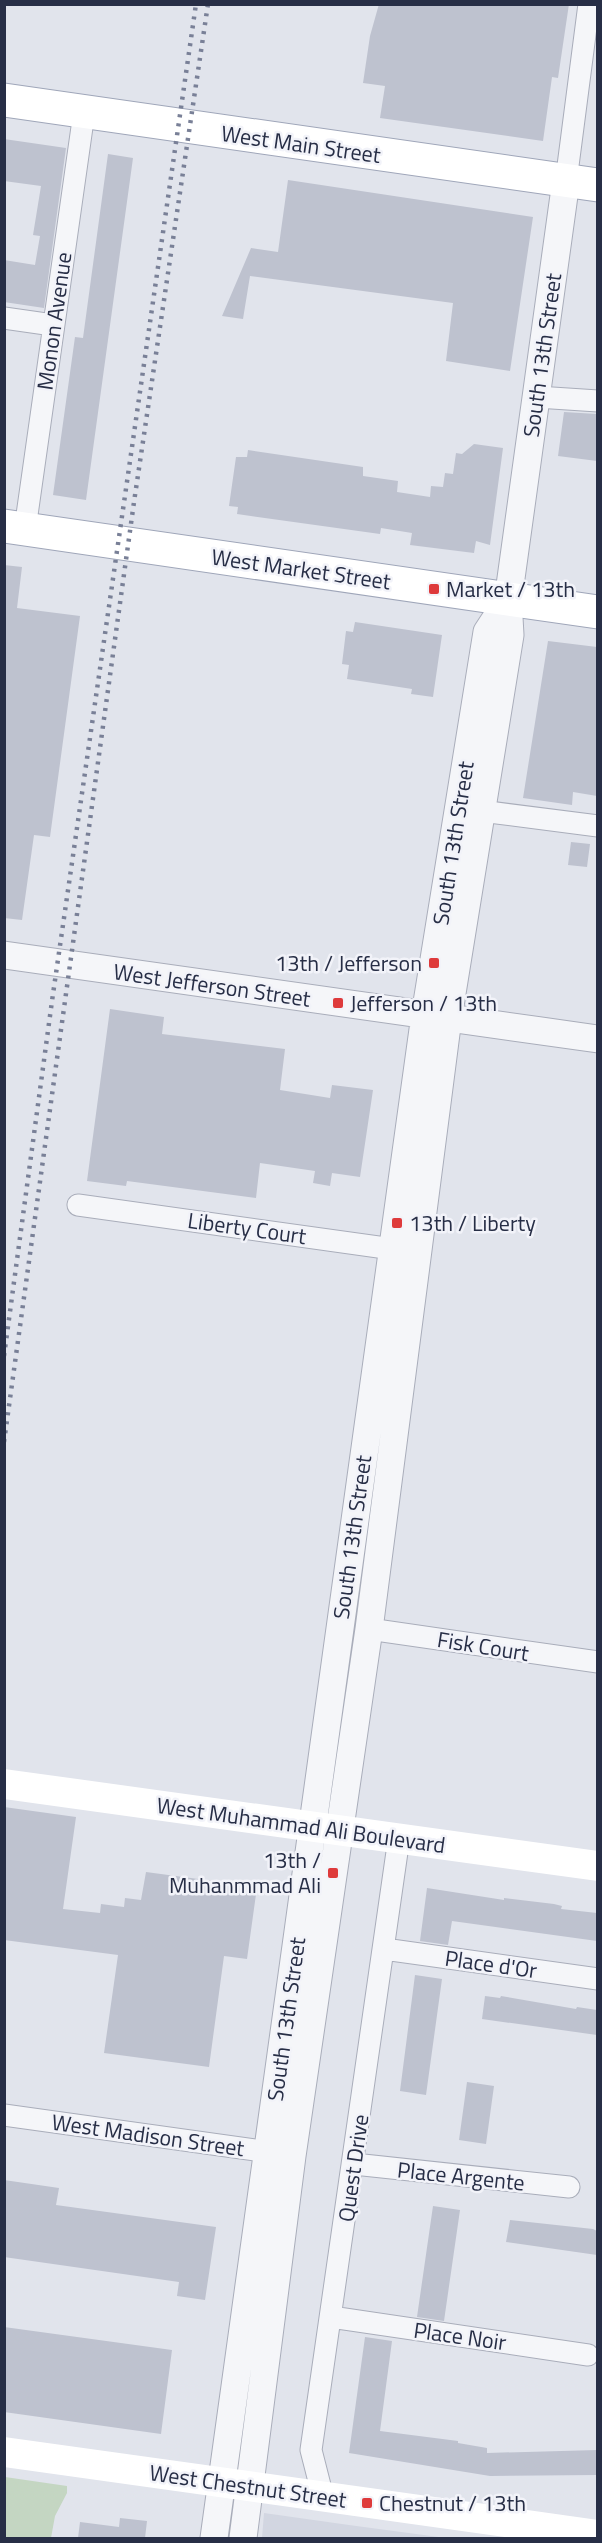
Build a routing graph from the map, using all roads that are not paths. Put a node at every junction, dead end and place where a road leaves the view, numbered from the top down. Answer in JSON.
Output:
{"nodes":[{"id":1,"x":589,"y":4,"type":"edge"},
{"id":2,"x":4,"y":100,"type":"edge"},
{"id":3,"x":84,"y":113,"type":"junction"},
{"id":4,"x":582,"y":183,"type":"edge"},
{"id":5,"x":4,"y":318,"type":"edge"},
{"id":6,"x":53,"y":325,"type":"junction"},
{"id":7,"x":537,"y":397,"type":"junction"},
{"id":8,"x":597,"y":401,"type":"edge"},
{"id":9,"x":15,"y":528,"type":"edge"},
{"id":10,"x":508,"y":600,"type":"junction"},
{"id":11,"x":597,"y":612,"type":"edge"},
{"id":12,"x":481,"y":811,"type":"junction"},
{"id":13,"x":597,"y":826,"type":"edge"},
{"id":14,"x":4,"y":955,"type":"edge"},
{"id":15,"x":437,"y":1016,"type":"junction"},
{"id":16,"x":597,"y":1039,"type":"edge"},
{"id":17,"x":78,"y":1204,"type":"dead end"},
{"id":18,"x":405,"y":1251,"type":"junction"},
{"id":19,"x":369,"y":1629,"type":"junction"},
{"id":20,"x":597,"y":1662,"type":"edge"},
{"id":21,"x":4,"y":1784,"type":"edge"},
{"id":22,"x":326,"y":1828,"type":"junction"},
{"id":23,"x":399,"y":1838,"type":"junction"},
{"id":24,"x":597,"y":1866,"type":"edge"},
{"id":25,"x":384,"y":1949,"type":"junction"},
{"id":26,"x":597,"y":1979,"type":"edge"},
{"id":27,"x":4,"y":2115,"type":"edge"},
{"id":28,"x":280,"y":2154,"type":"junction"},
{"id":29,"x":354,"y":2164,"type":"junction"},
{"id":30,"x":569,"y":2187,"type":"dead end"},
{"id":31,"x":331,"y":2317,"type":"junction"},
{"id":32,"x":588,"y":2355,"type":"dead end"},
{"id":33,"x":4,"y":2452,"type":"edge"},
{"id":34,"x":236,"y":2484,"type":"junction"},
{"id":35,"x":324,"y":2497,"type":"junction"},
{"id":36,"x":597,"y":2535,"type":"edge"},
{"id":37,"x":214,"y":2538,"type":"edge"},
{"id":38,"x":243,"y":2538,"type":"edge"}],
"edges":[{"from":1,"to":4,"type":"street"},
{"from":2,"to":3,"type":"main road","name":"West Main Street"},
{"from":3,"to":4,"type":"main road","name":"West Main Street"},
{"from":3,"to":6,"type":"street","name":"Monon Avenue"},
{"from":4,"to":7,"type":"street","name":"South 13th Street"},
{"from":5,"to":6,"type":"street"},
{"from":6,"to":9,"type":"street","name":"Monon Avenue"},
{"from":7,"to":8,"type":"street"},
{"from":7,"to":10,"type":"street","name":"South 13th Street"},
{"from":9,"to":10,"type":"main road","name":"West Market Street"},
{"from":10,"to":11,"type":"main road","name":"West Market Street"},
{"from":10,"to":12,"type":"street","name":"South 13th Street"},
{"from":10,"to":15,"type":"street","name":"South 13th Street"},
{"from":12,"to":13,"type":"street"},
{"from":12,"to":15,"type":"street","name":"South 13th Street"},
{"from":14,"to":15,"type":"street","name":"West Jefferson Street"},
{"from":15,"to":16,"type":"street","name":"West Jefferson Street"},
{"from":15,"to":18,"type":"street","name":"South 13th Street"},
{"from":17,"to":18,"type":"street","name":"Liberty Court"},
{"from":18,"to":19,"type":"street","name":"South 13th Street"},
{"from":18,"to":22,"type":"street","name":"South 13th Street"},
{"from":19,"to":20,"type":"street","name":"Fisk Court"},
{"from":19,"to":22,"type":"street","name":"South 13th Street"},
{"from":21,"to":22,"type":"main road","name":"West Muhammad Ali Boulevard"},
{"from":22,"to":23,"type":"main road","name":"West Muhammad Ali Boulevard"},
{"from":22,"to":28,"type":"street","name":"South 13th Street"},
{"from":23,"to":24,"type":"main road","name":"West Muhammad Ali Boulevard"},
{"from":23,"to":25,"type":"street","name":"Quest Drive"},
{"from":25,"to":26,"type":"street","name":"Place d'Or"},
{"from":25,"to":29,"type":"street","name":"Quest Drive"},
{"from":27,"to":28,"type":"street","name":"West Madison Street"},
{"from":28,"to":34,"type":"street","name":"South 13th Street"},
{"from":29,"to":30,"type":"street","name":"Place Argente"},
{"from":29,"to":31,"type":"street","name":"Quest Drive"},
{"from":31,"to":32,"type":"street","name":"Place Noir"},
{"from":31,"to":35,"type":"street","name":"Quest Drive"},
{"from":33,"to":34,"type":"main road","name":"West Chestnut Street"},
{"from":34,"to":35,"type":"main road","name":"West Chestnut Street"},
{"from":34,"to":37,"type":"street"},
{"from":34,"to":38,"type":"street"},
{"from":35,"to":36,"type":"main road","name":"West Chestnut Street"}]}
